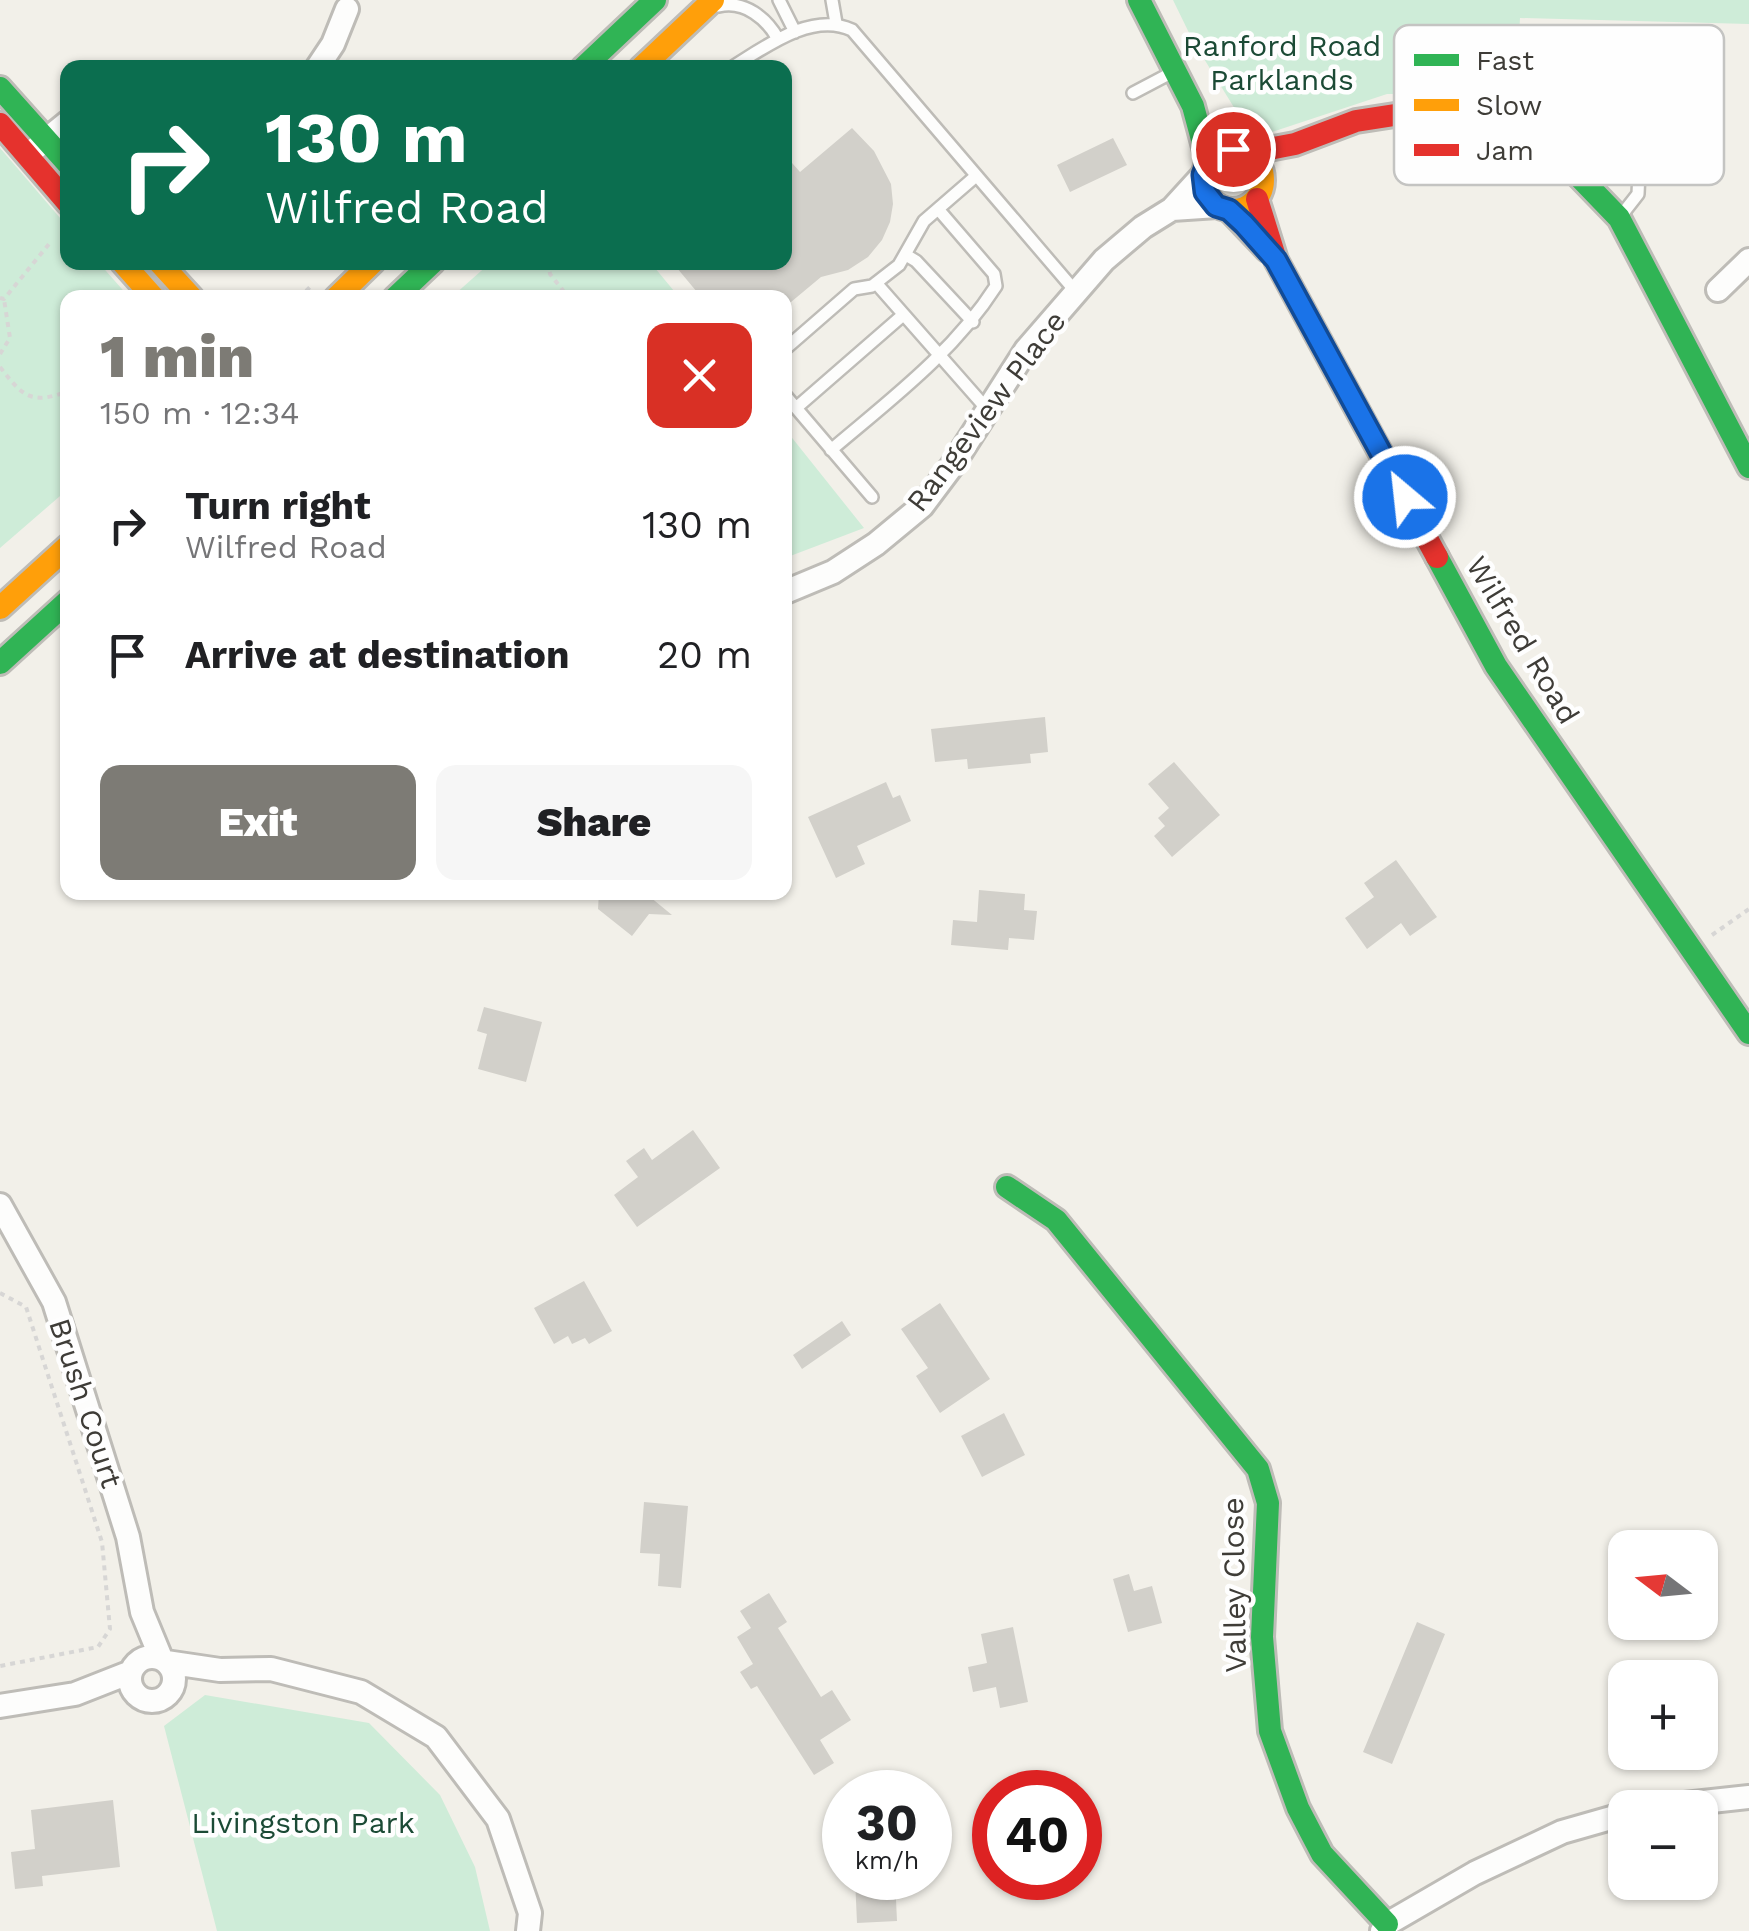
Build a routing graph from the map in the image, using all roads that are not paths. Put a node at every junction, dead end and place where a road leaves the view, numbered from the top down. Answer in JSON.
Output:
{"nodes":[{"id":1,"x":655,"y":0,"type":"edge"},
{"id":2,"x":779,"y":0,"type":"edge"},
{"id":3,"x":832,"y":0,"type":"edge"},
{"id":4,"x":1139,"y":0,"type":"edge"},
{"id":5,"x":706,"y":6,"type":"edge"},
{"id":6,"x":347,"y":10,"type":"dead end"},
{"id":7,"x":836,"y":22,"type":"junction"},
{"id":8,"x":795,"y":32,"type":"junction"},
{"id":9,"x":778,"y":39,"type":"junction"},
{"id":10,"x":322,"y":60,"type":"edge"},
{"id":11,"x":591,"y":60,"type":"edge"},
{"id":12,"x":649,"y":60,"type":"edge"},
{"id":13,"x":744,"y":60,"type":"edge"},
{"id":14,"x":1175,"y":72,"type":"junction"},
{"id":15,"x":0,"y":88,"type":"edge"},
{"id":16,"x":1133,"y":93,"type":"dead end"},
{"id":17,"x":1193,"y":106,"type":"junction"},
{"id":18,"x":1394,"y":114,"type":"edge"},
{"id":19,"x":0,"y":124,"type":"edge"},
{"id":20,"x":60,"y":128,"type":"edge"},
{"id":21,"x":45,"y":140,"type":"junction"},
{"id":22,"x":1296,"y":144,"type":"junction"},
{"id":23,"x":1240,"y":151,"type":"junction"},
{"id":24,"x":60,"y":156,"type":"edge"},
{"id":25,"x":26,"y":157,"type":"junction"},
{"id":26,"x":1205,"y":168,"type":"junction"},
{"id":27,"x":976,"y":176,"type":"junction"},
{"id":28,"x":1587,"y":185,"type":"edge"},
{"id":29,"x":1640,"y":185,"type":"edge"},
{"id":30,"x":1260,"y":191,"type":"junction"},
{"id":31,"x":60,"y":193,"type":"edge"},
{"id":32,"x":1223,"y":208,"type":"junction"},
{"id":33,"x":938,"y":209,"type":"junction"},
{"id":34,"x":1172,"y":209,"type":"junction"},
{"id":35,"x":1619,"y":218,"type":"junction"},
{"id":36,"x":906,"y":254,"type":"junction"},
{"id":37,"x":1276,"y":260,"type":"junction"},
{"id":38,"x":1749,"y":260,"type":"edge"},
{"id":39,"x":129,"y":270,"type":"edge"},
{"id":40,"x":167,"y":270,"type":"edge"},
{"id":41,"x":365,"y":270,"type":"edge"},
{"id":42,"x":425,"y":270,"type":"edge"},
{"id":43,"x":876,"y":283,"type":"junction"},
{"id":44,"x":147,"y":290,"type":"edge"},
{"id":45,"x":185,"y":290,"type":"edge"},
{"id":46,"x":344,"y":290,"type":"edge"},
{"id":47,"x":404,"y":290,"type":"edge"},
{"id":48,"x":1718,"y":290,"type":"dead end"},
{"id":49,"x":1076,"y":292,"type":"junction"},
{"id":50,"x":903,"y":314,"type":"junction"},
{"id":51,"x":972,"y":322,"type":"junction"},
{"id":52,"x":792,"y":343,"type":"edge"},
{"id":53,"x":940,"y":356,"type":"junction"},
{"id":54,"x":792,"y":403,"type":"edge"},
{"id":55,"x":796,"y":408,"type":"junction"},
{"id":56,"x":986,"y":408,"type":"junction"},
{"id":57,"x":832,"y":450,"type":"junction"},
{"id":58,"x":1749,"y":468,"type":"edge"},
{"id":59,"x":872,"y":498,"type":"dead end"},
{"id":60,"x":60,"y":553,"type":"edge"},
{"id":61,"x":792,"y":589,"type":"edge"},
{"id":62,"x":0,"y":608,"type":"edge"},
{"id":63,"x":60,"y":609,"type":"edge"},
{"id":64,"x":0,"y":663,"type":"edge"},
{"id":65,"x":1749,"y":1032,"type":"edge"},
{"id":66,"x":1007,"y":1186,"type":"dead end"},
{"id":67,"x":0,"y":1204,"type":"edge"},
{"id":68,"x":149,"y":1664,"type":"junction"},
{"id":69,"x":220,"y":1670,"type":"junction"},
{"id":70,"x":75,"y":1694,"type":"junction"},
{"id":71,"x":169,"y":1694,"type":"junction"},
{"id":72,"x":140,"y":1698,"type":"junction"},
{"id":73,"x":0,"y":1706,"type":"edge"},
{"id":74,"x":1749,"y":1797,"type":"edge"},
{"id":75,"x":1718,"y":1800,"type":"edge"},
{"id":76,"x":1608,"y":1819,"type":"edge"},
{"id":77,"x":1385,"y":1928,"type":"edge"},
{"id":78,"x":528,"y":1931,"type":"edge"}],
"edges":[{"from":1,"to":11,"type":"street"},
{"from":2,"to":8,"type":"lane"},
{"from":3,"to":7,"type":"lane"},
{"from":4,"to":14,"type":"street","name":"Wilfred Road"},
{"from":5,"to":9,"type":"lane"},
{"from":5,"to":12,"type":"street"},
{"from":6,"to":10,"type":"street"},
{"from":7,"to":8,"type":"lane"},
{"from":7,"to":27,"type":"lane"},
{"from":8,"to":9,"type":"lane"},
{"from":9,"to":13,"type":"lane"},
{"from":14,"to":16,"type":"lane"},
{"from":14,"to":17,"type":"street","name":"Wilfred Road"},
{"from":15,"to":21,"type":"street"},
{"from":17,"to":23,"type":"street","name":"Wilfred Road"},
{"from":17,"to":26,"type":"street","name":"Wilfred Road"},
{"from":18,"to":22,"type":"street"},
{"from":19,"to":25,"type":"street"},
{"from":20,"to":21,"type":"street"},
{"from":21,"to":24,"type":"street"},
{"from":21,"to":25,"type":"street"},
{"from":22,"to":23,"type":"street"},
{"from":22,"to":30,"type":"street"},
{"from":23,"to":26,"type":"street"},
{"from":23,"to":30,"type":"street","name":"Wilfred Road"},
{"from":25,"to":31,"type":"street"},
{"from":26,"to":32,"type":"street","name":"Wilfred Road"},
{"from":26,"to":34,"type":"street","name":"Rangeview Place"},
{"from":27,"to":33,"type":"lane"},
{"from":27,"to":49,"type":"lane"},
{"from":28,"to":35,"type":"street"},
{"from":29,"to":35,"type":"lane"},
{"from":30,"to":32,"type":"street"},
{"from":30,"to":37,"type":"street","name":"Wilfred Road"},
{"from":32,"to":34,"type":"street"},
{"from":32,"to":37,"type":"street","name":"Wilfred Road"},
{"from":33,"to":36,"type":"lane"},
{"from":33,"to":51,"type":"lane"},
{"from":34,"to":49,"type":"street","name":"Rangeview Place"},
{"from":35,"to":58,"type":"street"},
{"from":36,"to":43,"type":"lane"},
{"from":36,"to":51,"type":"lane"},
{"from":37,"to":65,"type":"street","name":"Wilfred Road"},
{"from":38,"to":48,"type":"street"},
{"from":39,"to":44,"type":"street"},
{"from":40,"to":45,"type":"street"},
{"from":41,"to":46,"type":"street"},
{"from":42,"to":47,"type":"street"},
{"from":43,"to":50,"type":"lane"},
{"from":43,"to":52,"type":"lane"},
{"from":49,"to":56,"type":"street","name":"Rangeview Place"},
{"from":50,"to":53,"type":"lane"},
{"from":50,"to":55,"type":"lane"},
{"from":51,"to":53,"type":"lane"},
{"from":53,"to":56,"type":"lane"},
{"from":53,"to":57,"type":"lane"},
{"from":54,"to":55,"type":"lane"},
{"from":55,"to":57,"type":"lane"},
{"from":56,"to":61,"type":"street","name":"Rangeview Place"},
{"from":57,"to":59,"type":"lane"},
{"from":60,"to":62,"type":"street"},
{"from":63,"to":64,"type":"street"},
{"from":66,"to":77,"type":"street","name":"Valley Close"},
{"from":67,"to":68,"type":"street","name":"Brush Court"},
{"from":68,"to":69,"type":"street"},
{"from":68,"to":70,"type":"street"},
{"from":68,"to":71,"type":"street"},
{"from":68,"to":72,"type":"street"},
{"from":69,"to":71,"type":"street"},
{"from":69,"to":78,"type":"street"},
{"from":70,"to":72,"type":"street"},
{"from":70,"to":73,"type":"street"},
{"from":71,"to":72,"type":"street"},
{"from":74,"to":75,"type":"street"},
{"from":76,"to":77,"type":"street"}]}
